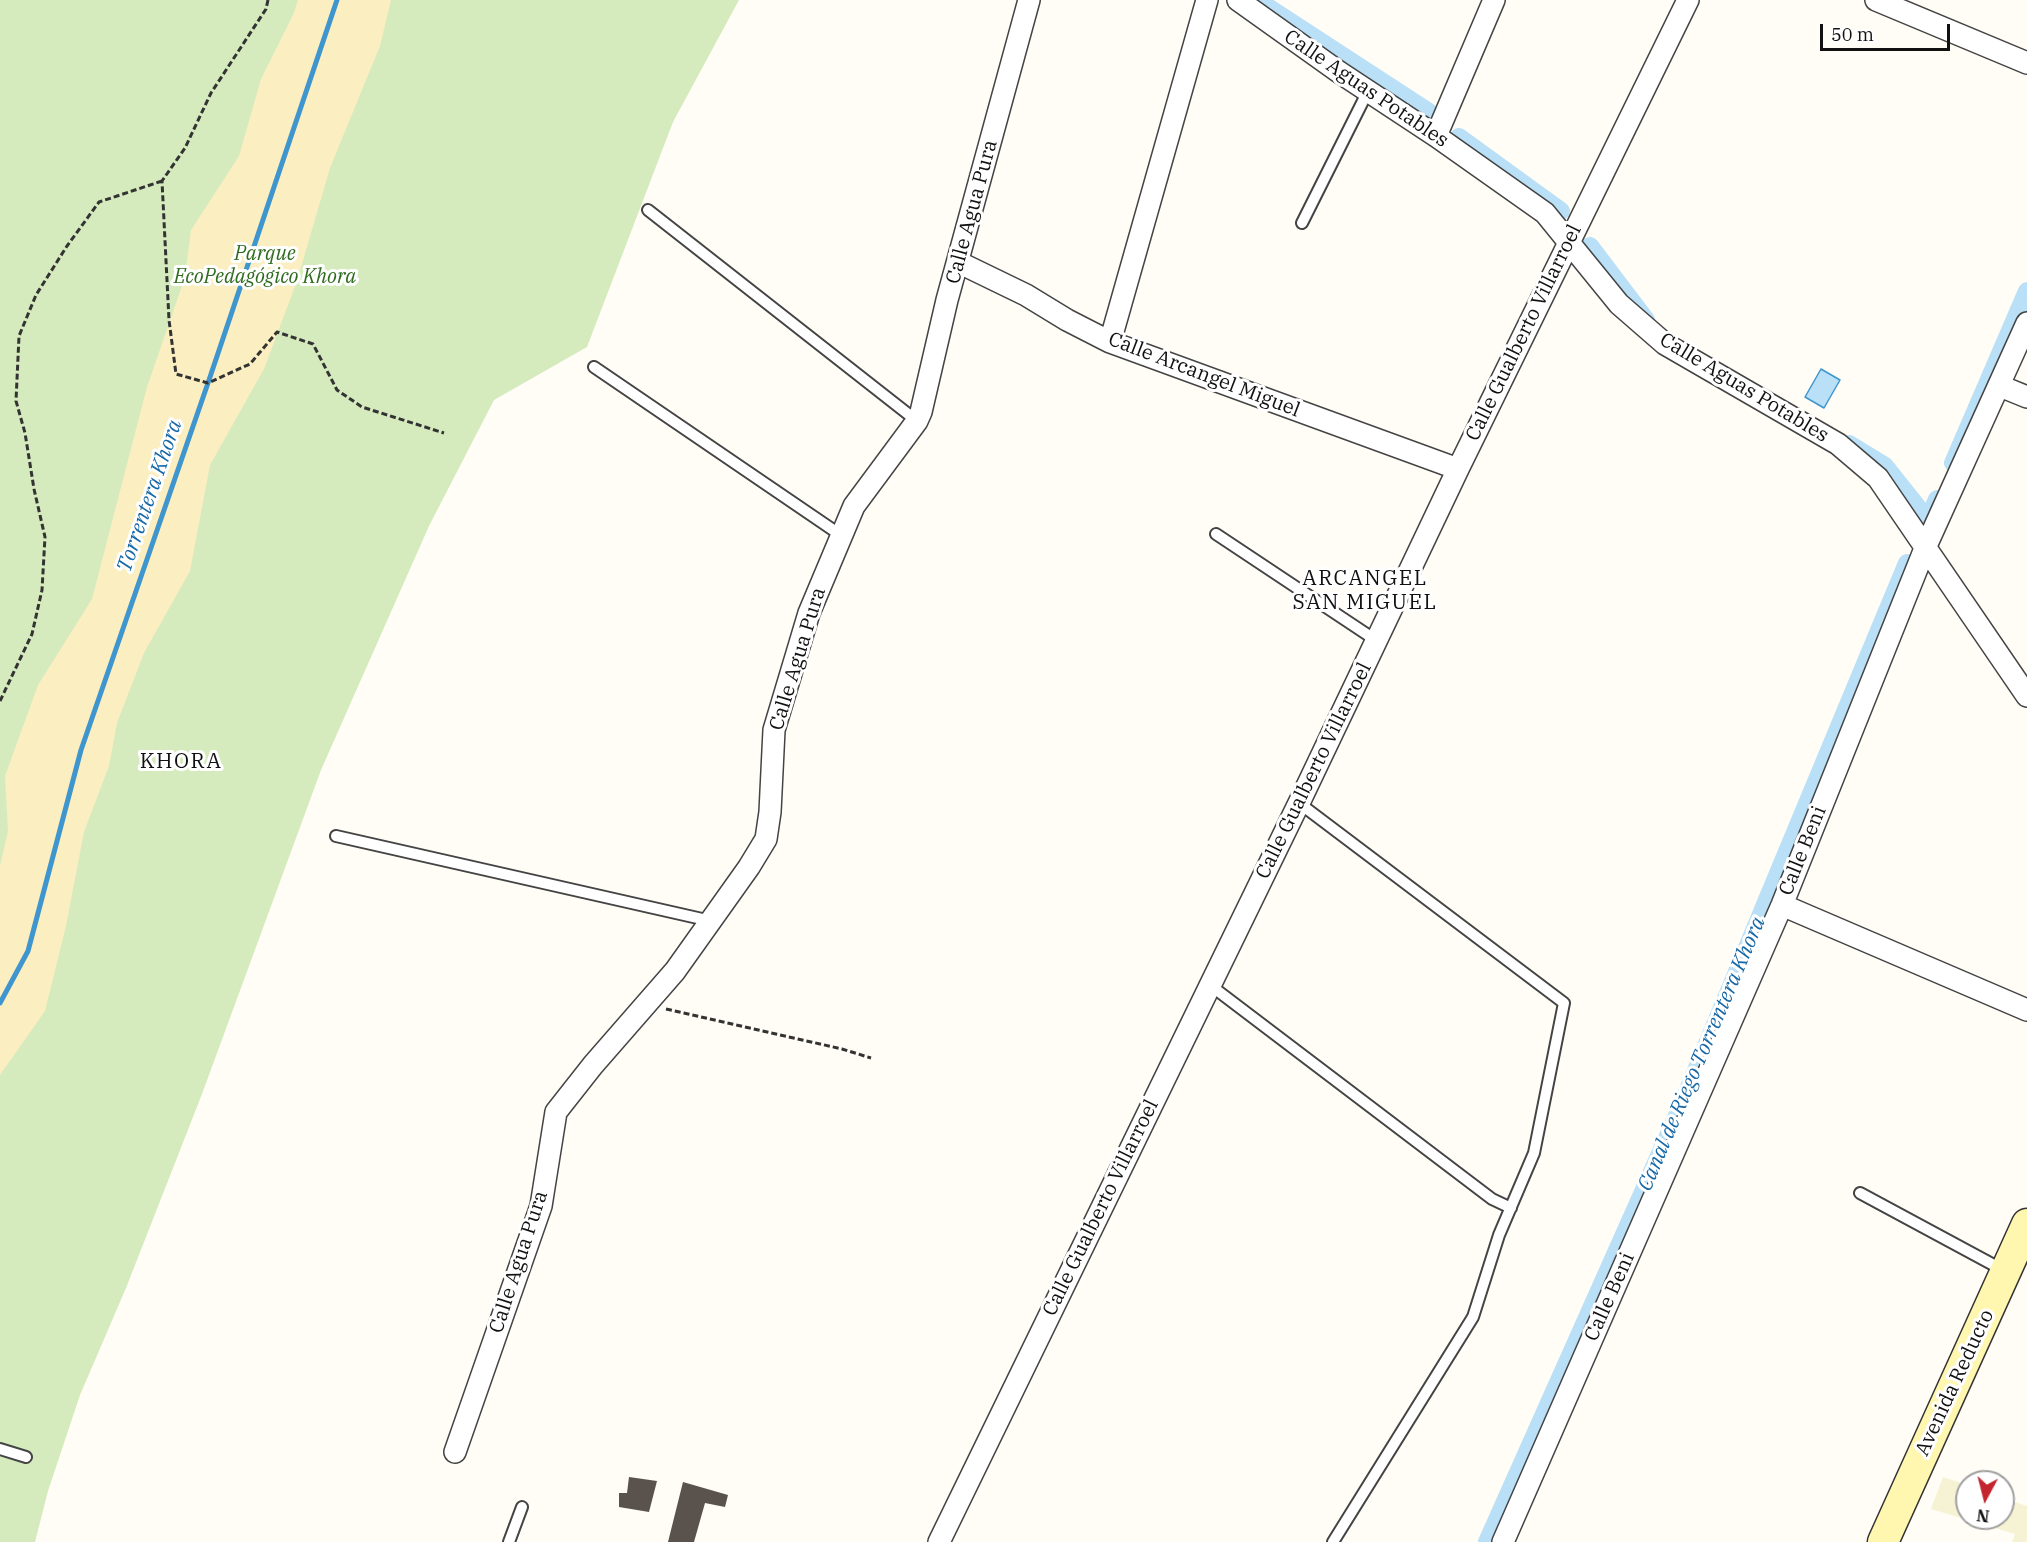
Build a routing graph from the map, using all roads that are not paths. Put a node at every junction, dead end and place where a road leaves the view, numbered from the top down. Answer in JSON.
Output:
{"nodes":[{"id":1,"x":1029,"y":0,"type":"edge"},
{"id":2,"x":1207,"y":0,"type":"edge"},
{"id":3,"x":1238,"y":0,"type":"edge"},
{"id":4,"x":1494,"y":0,"type":"edge"},
{"id":5,"x":1688,"y":0,"type":"edge"},
{"id":6,"x":1876,"y":0,"type":"edge"},
{"id":7,"x":2027,"y":63,"type":"edge"},
{"id":8,"x":1368,"y":91,"type":"junction"},
{"id":9,"x":1436,"y":136,"type":"junction"},
{"id":10,"x":648,"y":210,"type":"dead end"},
{"id":11,"x":1302,"y":222,"type":"dead end"},
{"id":12,"x":1569,"y":242,"type":"junction"},
{"id":13,"x":958,"y":262,"type":"junction"},
{"id":14,"x":2027,"y":322,"type":"edge"},
{"id":15,"x":1110,"y":342,"type":"junction"},
{"id":16,"x":594,"y":367,"type":"dead end"},
{"id":17,"x":2000,"y":386,"type":"junction"},
{"id":18,"x":2027,"y":397,"type":"edge"},
{"id":19,"x":917,"y":421,"type":"junction"},
{"id":20,"x":1458,"y":469,"type":"junction"},
{"id":21,"x":1216,"y":534,"type":"dead end"},
{"id":22,"x":842,"y":536,"type":"junction"},
{"id":23,"x":1926,"y":546,"type":"junction"},
{"id":24,"x":1377,"y":641,"type":"junction"},
{"id":25,"x":2027,"y":696,"type":"edge"},
{"id":26,"x":1299,"y":803,"type":"junction"},
{"id":27,"x":336,"y":836,"type":"dead end"},
{"id":28,"x":1782,"y":905,"type":"junction"},
{"id":29,"x":712,"y":921,"type":"junction"},
{"id":30,"x":1210,"y":985,"type":"junction"},
{"id":31,"x":2027,"y":1010,"type":"edge"},
{"id":32,"x":1860,"y":1193,"type":"dead end"},
{"id":33,"x":1511,"y":1208,"type":"junction"},
{"id":34,"x":2027,"y":1224,"type":"edge"},
{"id":35,"x":2006,"y":1271,"type":"junction"},
{"id":36,"x":0,"y":1449,"type":"edge"},
{"id":37,"x":455,"y":1452,"type":"dead end"},
{"id":38,"x":26,"y":1457,"type":"dead end"},
{"id":39,"x":522,"y":1507,"type":"dead end"},
{"id":40,"x":509,"y":1542,"type":"edge"},
{"id":41,"x":939,"y":1542,"type":"edge"},
{"id":42,"x":1332,"y":1542,"type":"edge"},
{"id":43,"x":1503,"y":1542,"type":"edge"},
{"id":44,"x":1882,"y":1542,"type":"edge"}],
"edges":[{"from":1,"to":13,"type":"street","name":"Calle Agua Pura"},
{"from":2,"to":15,"type":"street"},
{"from":3,"to":8,"type":"street","name":"Calle Aguas Potables"},
{"from":4,"to":9,"type":"street"},
{"from":5,"to":12,"type":"street","name":"Calle Gualberto Villarroel"},
{"from":6,"to":7,"type":"street"},
{"from":8,"to":9,"type":"street","name":"Calle Aguas Potables"},
{"from":8,"to":11,"type":"lane"},
{"from":9,"to":12,"type":"street","name":"Calle Aguas Potables"},
{"from":10,"to":19,"type":"lane"},
{"from":12,"to":20,"type":"street","name":"Calle Gualberto Villarroel"},
{"from":12,"to":23,"type":"street","name":"Calle Aguas Potables"},
{"from":13,"to":15,"type":"street","name":"Calle Arcangel Miguel"},
{"from":13,"to":19,"type":"street","name":"Calle Agua Pura"},
{"from":14,"to":17,"type":"street","name":"Calle Beni"},
{"from":15,"to":20,"type":"street","name":"Calle Arcangel Miguel"},
{"from":16,"to":22,"type":"lane"},
{"from":17,"to":18,"type":"street"},
{"from":17,"to":23,"type":"street","name":"Calle Beni"},
{"from":19,"to":22,"type":"street","name":"Calle Agua Pura"},
{"from":20,"to":24,"type":"street","name":"Calle Gualberto Villarroel"},
{"from":21,"to":24,"type":"lane"},
{"from":22,"to":29,"type":"street","name":"Calle Agua Pura"},
{"from":23,"to":25,"type":"street","name":"Calle Aguas Potables"},
{"from":23,"to":28,"type":"street","name":"Calle Beni"},
{"from":24,"to":26,"type":"street","name":"Calle Gualberto Villarroel"},
{"from":26,"to":30,"type":"street","name":"Calle Gualberto Villarroel"},
{"from":26,"to":33,"type":"lane"},
{"from":27,"to":29,"type":"lane"},
{"from":28,"to":31,"type":"street"},
{"from":28,"to":43,"type":"street","name":"Calle Beni"},
{"from":29,"to":37,"type":"street","name":"Calle Agua Pura"},
{"from":30,"to":33,"type":"lane"},
{"from":30,"to":41,"type":"street","name":"Calle Gualberto Villarroel"},
{"from":32,"to":35,"type":"lane"},
{"from":33,"to":42,"type":"lane"},
{"from":34,"to":35,"type":"main road","name":"Avenida Reducto"},
{"from":35,"to":44,"type":"main road","name":"Avenida Reducto"},
{"from":36,"to":38,"type":"lane"},
{"from":39,"to":40,"type":"lane"}]}
